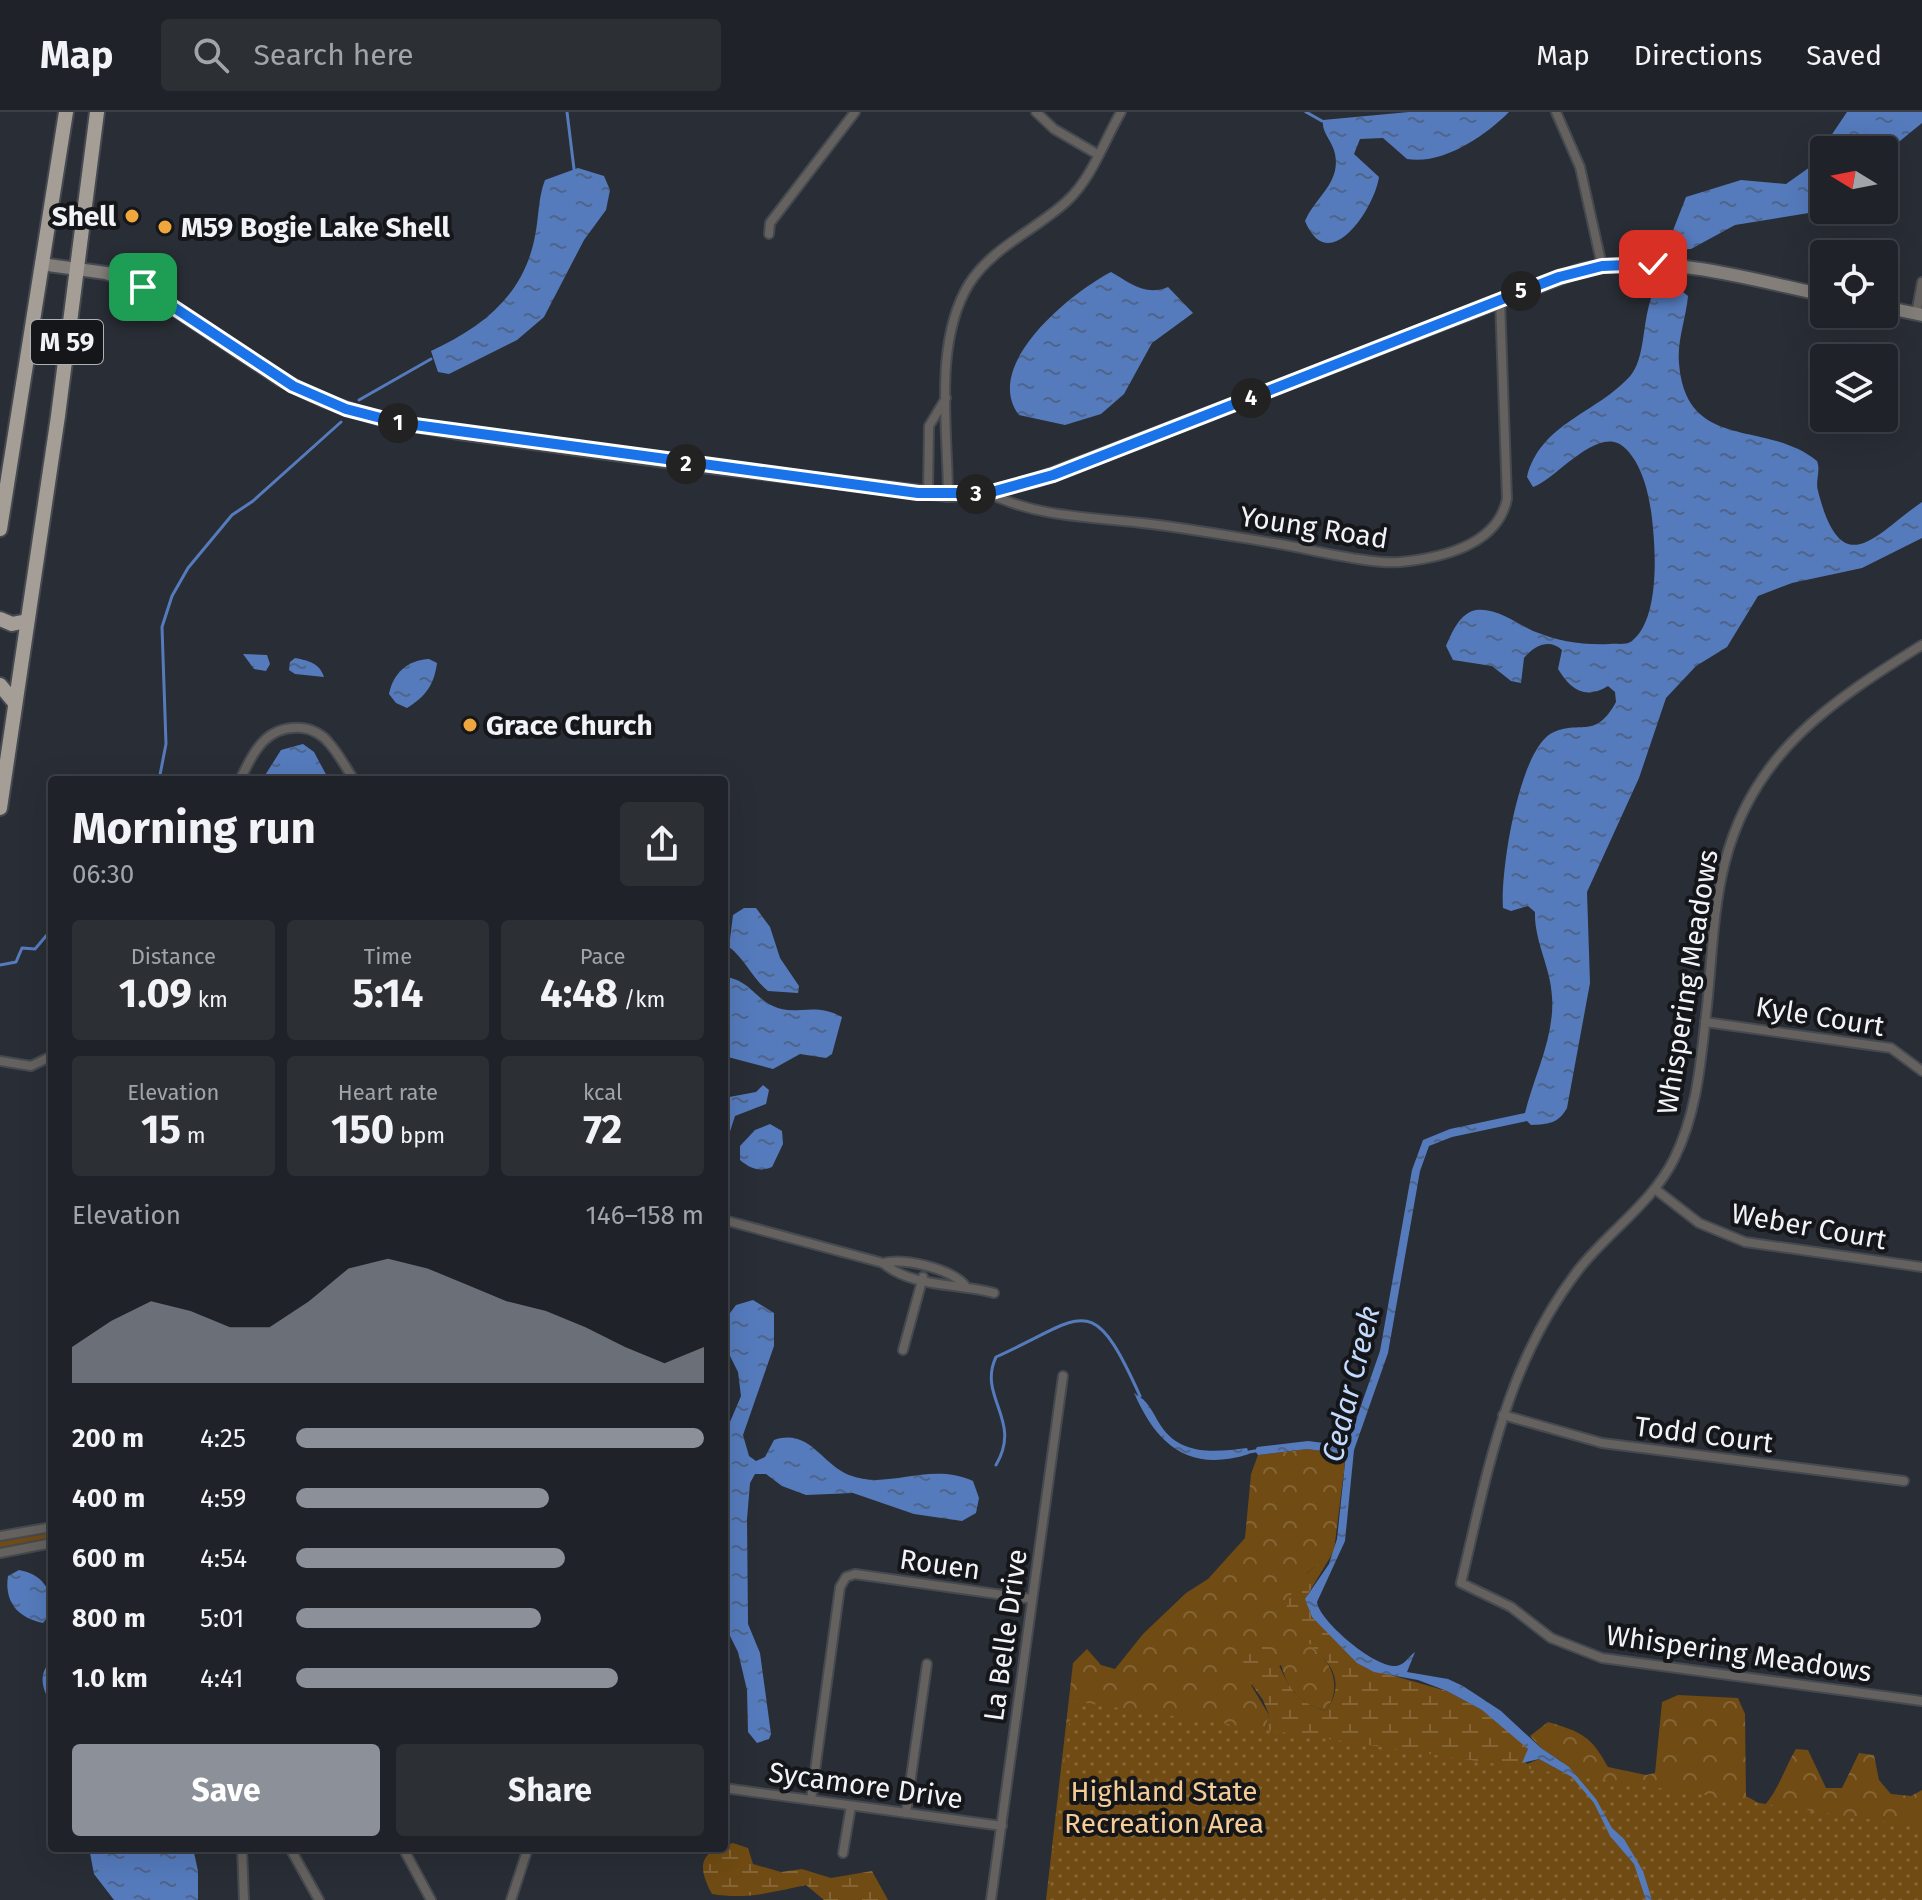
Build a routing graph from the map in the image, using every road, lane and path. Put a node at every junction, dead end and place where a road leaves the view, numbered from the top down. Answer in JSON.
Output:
{"nodes":[{"id":1,"x":66,"y":112,"type":"edge"},
{"id":2,"x":97,"y":112,"type":"edge"},
{"id":3,"x":855,"y":112,"type":"edge"},
{"id":4,"x":1036,"y":112,"type":"edge"},
{"id":5,"x":1121,"y":112,"type":"edge"},
{"id":6,"x":1556,"y":112,"type":"edge"},
{"id":7,"x":1097,"y":154,"type":"junction"},
{"id":8,"x":769,"y":234,"type":"dead end"},
{"id":9,"x":41,"y":264,"type":"junction"},
{"id":10,"x":1602,"y":266,"type":"junction"},
{"id":11,"x":77,"y":269,"type":"junction"},
{"id":12,"x":1922,"y":282,"type":"edge"},
{"id":13,"x":1810,"y":292,"type":"edge"},
{"id":14,"x":1500,"y":299,"type":"junction"},
{"id":15,"x":1898,"y":310,"type":"edge"},
{"id":16,"x":1919,"y":315,"type":"edge"},
{"id":17,"x":947,"y":398,"type":"junction"},
{"id":18,"x":988,"y":493,"type":"junction"},
{"id":19,"x":928,"y":494,"type":"junction"},
{"id":20,"x":948,"y":495,"type":"junction"},
{"id":21,"x":0,"y":529,"type":"edge"},
{"id":22,"x":0,"y":619,"type":"edge"},
{"id":23,"x":27,"y":621,"type":"junction"},
{"id":24,"x":1922,"y":645,"type":"edge"},
{"id":25,"x":0,"y":685,"type":"edge"},
{"id":26,"x":15,"y":703,"type":"junction"},
{"id":27,"x":242,"y":776,"type":"edge"},
{"id":28,"x":351,"y":776,"type":"edge"},
{"id":29,"x":0,"y":808,"type":"edge"},
{"id":30,"x":1705,"y":1022,"type":"junction"},
{"id":31,"x":48,"y":1058,"type":"edge"},
{"id":32,"x":0,"y":1061,"type":"edge"},
{"id":33,"x":1922,"y":1071,"type":"edge"},
{"id":34,"x":1655,"y":1189,"type":"junction"},
{"id":35,"x":728,"y":1221,"type":"edge"},
{"id":36,"x":883,"y":1263,"type":"junction"},
{"id":37,"x":1922,"y":1267,"type":"edge"},
{"id":38,"x":925,"y":1268,"type":"junction"},
{"id":39,"x":922,"y":1279,"type":"junction"},
{"id":40,"x":964,"y":1284,"type":"junction"},
{"id":41,"x":994,"y":1293,"type":"dead end"},
{"id":42,"x":903,"y":1350,"type":"dead end"},
{"id":43,"x":1063,"y":1376,"type":"dead end"},
{"id":44,"x":1503,"y":1415,"type":"junction"},
{"id":45,"x":1904,"y":1481,"type":"dead end"},
{"id":46,"x":48,"y":1528,"type":"edge"},
{"id":47,"x":0,"y":1536,"type":"edge"},
{"id":48,"x":48,"y":1544,"type":"edge"},
{"id":49,"x":0,"y":1553,"type":"edge"},
{"id":50,"x":1032,"y":1599,"type":"junction"},
{"id":51,"x":927,"y":1664,"type":"dead end"},
{"id":52,"x":1922,"y":1701,"type":"edge"},
{"id":53,"x":728,"y":1789,"type":"edge"},
{"id":54,"x":811,"y":1800,"type":"junction"},
{"id":55,"x":851,"y":1806,"type":"junction"},
{"id":56,"x":906,"y":1813,"type":"junction"},
{"id":57,"x":1002,"y":1826,"type":"junction"},
{"id":58,"x":242,"y":1852,"type":"edge"},
{"id":59,"x":292,"y":1852,"type":"edge"},
{"id":60,"x":405,"y":1852,"type":"edge"},
{"id":61,"x":527,"y":1852,"type":"edge"},
{"id":62,"x":843,"y":1853,"type":"dead end"},
{"id":63,"x":244,"y":1900,"type":"edge"},
{"id":64,"x":319,"y":1900,"type":"edge"},
{"id":65,"x":431,"y":1900,"type":"edge"},
{"id":66,"x":511,"y":1900,"type":"edge"},
{"id":67,"x":991,"y":1900,"type":"edge"}],
"edges":[{"from":1,"to":9,"type":"highway","number":"M 59"},
{"from":2,"to":11,"type":"highway","number":"M 59"},
{"from":3,"to":8,"type":"street"},
{"from":4,"to":7,"type":"street"},
{"from":5,"to":7,"type":"street"},
{"from":6,"to":10,"type":"street"},
{"from":7,"to":17,"type":"street"},
{"from":9,"to":11,"type":"main road"},
{"from":9,"to":21,"type":"highway","number":"M 59"},
{"from":10,"to":13,"type":"main road"},
{"from":10,"to":14,"type":"main road"},
{"from":11,"to":19,"type":"main road"},
{"from":11,"to":23,"type":"highway","number":"M 59"},
{"from":12,"to":16,"type":"street"},
{"from":14,"to":18,"type":"main road"},
{"from":14,"to":18,"type":"street","name":"Young Road"},
{"from":15,"to":16,"type":"main road"},
{"from":17,"to":19,"type":"street"},
{"from":17,"to":20,"type":"street"},
{"from":18,"to":20,"type":"main road"},
{"from":19,"to":20,"type":"main road"},
{"from":22,"to":23,"type":"highway"},
{"from":23,"to":26,"type":"highway","number":"M 59"},
{"from":24,"to":30,"type":"street","name":"Whispering Meadows"},
{"from":25,"to":26,"type":"highway"},
{"from":26,"to":29,"type":"highway","number":"M 59"},
{"from":27,"to":28,"type":"street"},
{"from":30,"to":33,"type":"street","name":"Kyle Court"},
{"from":30,"to":34,"type":"street","name":"Whispering Meadows"},
{"from":31,"to":32,"type":"street"},
{"from":34,"to":37,"type":"street","name":"Weber Court"},
{"from":34,"to":44,"type":"street","name":"Whispering Meadows"},
{"from":35,"to":36,"type":"street"},
{"from":36,"to":38,"type":"street"},
{"from":36,"to":39,"type":"street"},
{"from":38,"to":39,"type":"street"},
{"from":38,"to":40,"type":"street"},
{"from":39,"to":40,"type":"street"},
{"from":39,"to":42,"type":"street"},
{"from":40,"to":41,"type":"street"},
{"from":43,"to":50,"type":"street","name":"La Belle Drive"},
{"from":44,"to":45,"type":"street","name":"Todd Court"},
{"from":44,"to":52,"type":"street","name":"Whispering Meadows"},
{"from":46,"to":47,"type":"street"},
{"from":48,"to":49,"type":"street"},
{"from":50,"to":54,"type":"street","name":"Rouen"},
{"from":50,"to":57,"type":"street","name":"La Belle Drive"},
{"from":51,"to":56,"type":"street"},
{"from":53,"to":54,"type":"street","name":"Sycamore Drive"},
{"from":54,"to":55,"type":"street","name":"Sycamore Drive"},
{"from":55,"to":56,"type":"street","name":"Sycamore Drive"},
{"from":55,"to":62,"type":"street"},
{"from":56,"to":57,"type":"street","name":"Sycamore Drive"},
{"from":57,"to":67,"type":"street","name":"La Belle Drive"},
{"from":58,"to":63,"type":"street"},
{"from":59,"to":64,"type":"street"},
{"from":60,"to":65,"type":"street"},
{"from":61,"to":66,"type":"street"}]}
